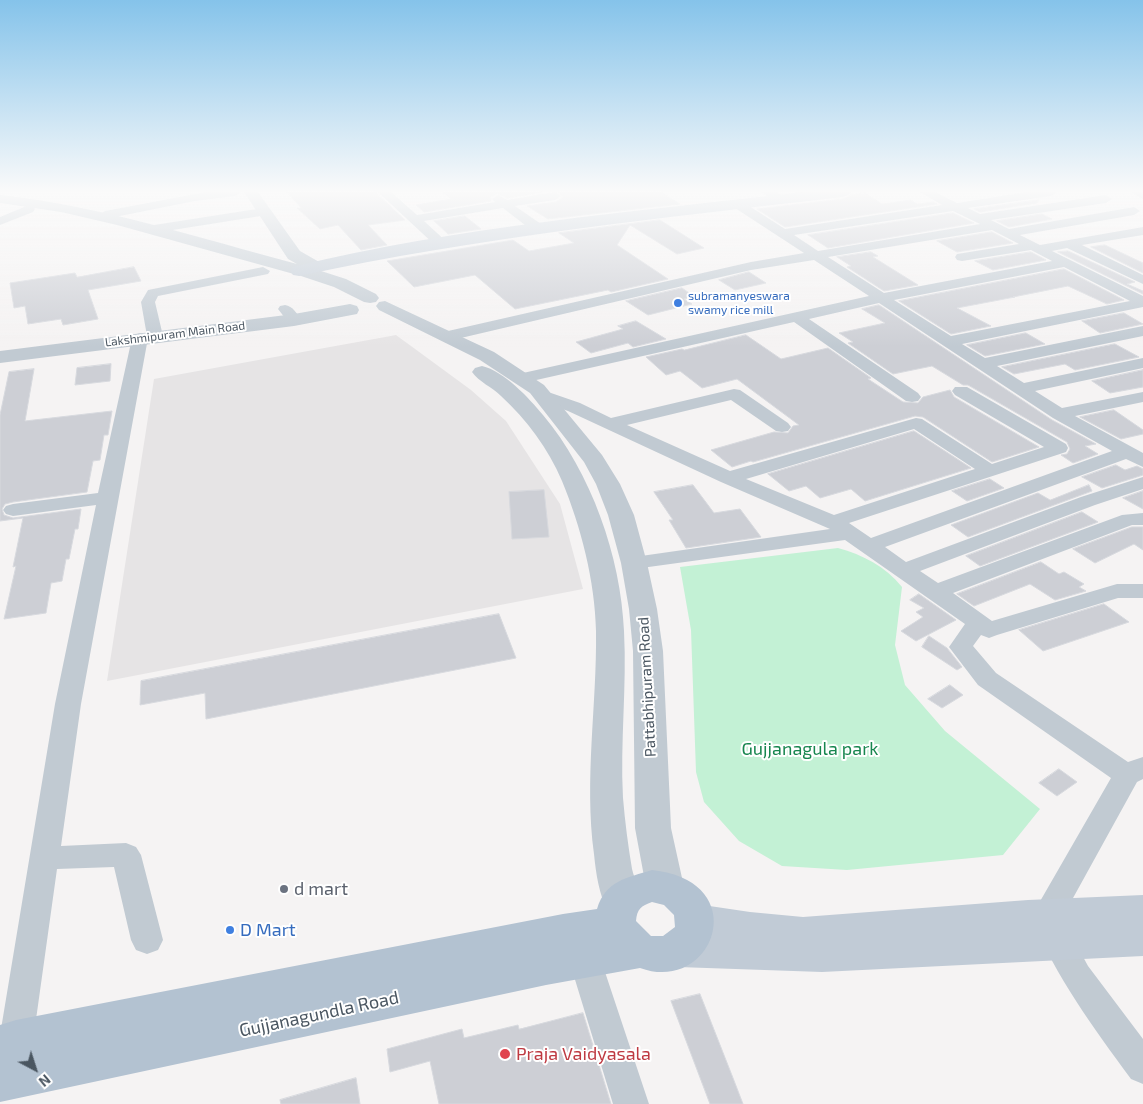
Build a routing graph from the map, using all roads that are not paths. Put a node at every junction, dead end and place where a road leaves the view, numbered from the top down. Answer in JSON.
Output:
{"nodes":[{"id":1,"x":168,"y":244,"type":"edge"},
{"id":2,"x":210,"y":244,"type":"edge"},
{"id":3,"x":285,"y":244,"type":"edge"},
{"id":4,"x":442,"y":244,"type":"edge"},
{"id":5,"x":798,"y":244,"type":"edge"},
{"id":6,"x":885,"y":244,"type":"edge"},
{"id":7,"x":1029,"y":244,"type":"edge"},
{"id":8,"x":1069,"y":244,"type":"joint"},
{"id":9,"x":1036,"y":247,"type":"junction"},
{"id":10,"x":814,"y":255,"type":"junction"},
{"id":11,"x":962,"y":257,"type":"dead end"},
{"id":12,"x":1066,"y":263,"type":"junction"},
{"id":13,"x":307,"y":269,"type":"junction"},
{"id":14,"x":263,"y":271,"type":"junction"},
{"id":15,"x":1143,"y":280,"type":"edge"},
{"id":16,"x":882,"y":298,"type":"junction"},
{"id":17,"x":1143,"y":303,"type":"edge"},
{"id":18,"x":364,"y":306,"type":"junction"},
{"id":19,"x":795,"y":316,"type":"junction"},
{"id":20,"x":1143,"y":331,"type":"edge"},
{"id":21,"x":448,"y":336,"type":"junction"},
{"id":22,"x":148,"y":337,"type":"junction"},
{"id":23,"x":947,"y":342,"type":"junction"},
{"id":24,"x":0,"y":357,"type":"edge"},
{"id":25,"x":1143,"y":363,"type":"edge"},
{"id":26,"x":982,"y":364,"type":"junction"},
{"id":27,"x":524,"y":378,"type":"junction"},
{"id":28,"x":1021,"y":389,"type":"junction"},
{"id":29,"x":961,"y":391,"type":"dead end"},
{"id":30,"x":545,"y":397,"type":"junction"},
{"id":31,"x":912,"y":397,"type":"dead end"},
{"id":32,"x":1143,"y":397,"type":"edge"},
{"id":33,"x":1059,"y":414,"type":"junction"},
{"id":34,"x":611,"y":423,"type":"junction"},
{"id":35,"x":782,"y":427,"type":"dead end"},
{"id":36,"x":1136,"y":456,"type":"edge"},
{"id":37,"x":991,"y":471,"type":"junction"},
{"id":38,"x":728,"y":478,"type":"junction"},
{"id":39,"x":1143,"y":483,"type":"edge"},
{"id":40,"x":107,"y":498,"type":"junction"},
{"id":41,"x":13,"y":510,"type":"dead end"},
{"id":42,"x":1143,"y":520,"type":"edge"},
{"id":43,"x":840,"y":527,"type":"junction"},
{"id":44,"x":868,"y":546,"type":"junction"},
{"id":45,"x":634,"y":562,"type":"junction"},
{"id":46,"x":904,"y":570,"type":"junction"},
{"id":47,"x":1141,"y":588,"type":"edge"},
{"id":48,"x":936,"y":592,"type":"junction"},
{"id":49,"x":978,"y":621,"type":"junction"},
{"id":50,"x":1135,"y":771,"type":"edge"},
{"id":51,"x":44,"y":858,"type":"junction"},
{"id":52,"x":665,"y":887,"type":"joint"},
{"id":53,"x":1143,"y":912,"type":"edge"},
{"id":54,"x":650,"y":929,"type":"junction"},
{"id":55,"x":1051,"y":930,"type":"junction"},
{"id":56,"x":1143,"y":938,"type":"edge"},
{"id":57,"x":147,"y":940,"type":"dead end"},
{"id":58,"x":585,"y":960,"type":"junction"},
{"id":59,"x":1143,"y":1067,"type":"edge"},
{"id":60,"x":5,"y":1069,"type":"edge"},
{"id":61,"x":631,"y":1104,"type":"edge"}],
"edges":[{"from":1,"to":14,"type":"street","name":"Pattabhipuram Road"},
{"from":2,"to":13,"type":"street","name":"Pattabhipuram Road"},
{"from":3,"to":13,"type":"street"},
{"from":4,"to":13,"type":"main road"},
{"from":5,"to":10,"type":"street"},
{"from":6,"to":10,"type":"street"},
{"from":7,"to":9,"type":"street"},
{"from":8,"to":9,"type":"street"},
{"from":8,"to":15,"type":"street"},
{"from":9,"to":11,"type":"street"},
{"from":9,"to":12,"type":"street"},
{"from":10,"to":16,"type":"street"},
{"from":10,"to":21,"type":"street"},
{"from":12,"to":16,"type":"street"},
{"from":12,"to":17,"type":"street"},
{"from":13,"to":18,"type":"street","name":"Pattabhipuram Road"},
{"from":14,"to":18,"type":"street","name":"Pattabhipuram Road"},
{"from":14,"to":22,"type":"street"},
{"from":16,"to":19,"type":"street"},
{"from":16,"to":23,"type":"street"},
{"from":17,"to":23,"type":"street"},
{"from":18,"to":21,"type":"street","name":"Pattabhipuram Road"},
{"from":18,"to":22,"type":"street","name":"Lakshmipuram Main Road"},
{"from":18,"to":54,"type":"street","name":"Pattabhipuram Road"},
{"from":19,"to":27,"type":"street"},
{"from":19,"to":31,"type":"street"},
{"from":20,"to":26,"type":"street"},
{"from":21,"to":27,"type":"street","name":"Pattabhipuram Road"},
{"from":22,"to":24,"type":"street","name":"Lakshmipuram Main Road"},
{"from":22,"to":40,"type":"street"},
{"from":23,"to":26,"type":"street"},
{"from":25,"to":28,"type":"street"},
{"from":26,"to":28,"type":"street"},
{"from":27,"to":30,"type":"street","name":"Pattabhipuram Road"},
{"from":28,"to":33,"type":"street"},
{"from":29,"to":37,"type":"street"},
{"from":30,"to":34,"type":"street"},
{"from":30,"to":45,"type":"street","name":"Pattabhipuram Road"},
{"from":32,"to":33,"type":"street"},
{"from":33,"to":36,"type":"street"},
{"from":34,"to":35,"type":"street"},
{"from":34,"to":38,"type":"street"},
{"from":36,"to":44,"type":"street"},
{"from":37,"to":38,"type":"street"},
{"from":37,"to":43,"type":"street"},
{"from":38,"to":43,"type":"street"},
{"from":39,"to":46,"type":"street"},
{"from":40,"to":41,"type":"street"},
{"from":40,"to":51,"type":"street"},
{"from":42,"to":48,"type":"street"},
{"from":43,"to":44,"type":"street"},
{"from":43,"to":45,"type":"street"},
{"from":44,"to":46,"type":"street"},
{"from":45,"to":52,"type":"street","name":"Pattabhipuram Road"},
{"from":46,"to":48,"type":"street"},
{"from":47,"to":49,"type":"street"},
{"from":48,"to":49,"type":"street"},
{"from":49,"to":50,"type":"street"},
{"from":50,"to":55,"type":"street"},
{"from":51,"to":57,"type":"street"},
{"from":51,"to":60,"type":"street"},
{"from":52,"to":54,"type":"main road"},
{"from":53,"to":55,"type":"main road"},
{"from":54,"to":55,"type":"main road"},
{"from":54,"to":58,"type":"main road","name":"Gujjanagundla Road"},
{"from":54,"to":60,"type":"main road","name":"Gujjanagundla Road"},
{"from":55,"to":56,"type":"main road"},
{"from":55,"to":59,"type":"street"},
{"from":58,"to":60,"type":"main road","name":"Gujjanagundla Road"},
{"from":58,"to":61,"type":"street"}]}
